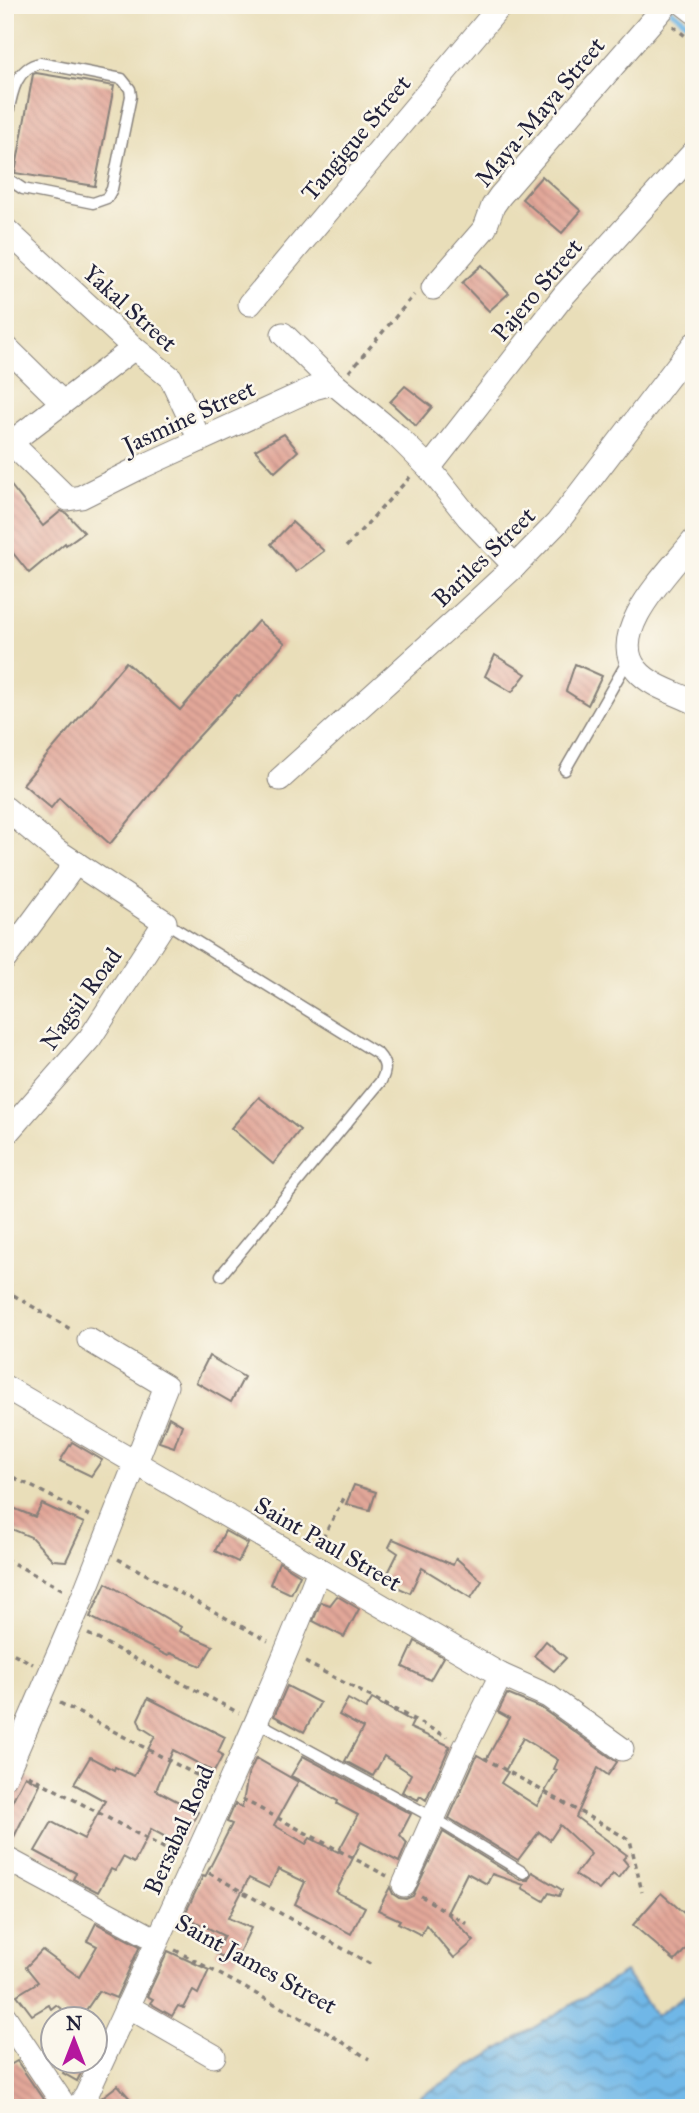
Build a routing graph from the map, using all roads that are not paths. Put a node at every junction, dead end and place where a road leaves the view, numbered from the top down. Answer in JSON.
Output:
{"nodes":[{"id":1,"x":501,"y":5,"type":"edge"},
{"id":2,"x":666,"y":5,"type":"edge"},
{"id":3,"x":685,"y":5,"type":"edge"},
{"id":4,"x":694,"y":12,"type":"edge"},
{"id":5,"x":5,"y":128,"type":"edge"},
{"id":6,"x":694,"y":152,"type":"edge"},
{"id":7,"x":5,"y":177,"type":"edge"},
{"id":8,"x":9,"y":241,"type":"edge"},
{"id":9,"x":433,"y":288,"type":"road end"},
{"id":10,"x":250,"y":304,"type":"dead end"},
{"id":11,"x":283,"y":334,"type":"dead end"},
{"id":12,"x":694,"y":344,"type":"edge"},
{"id":13,"x":5,"y":346,"type":"edge"},
{"id":14,"x":134,"y":348,"type":"junction"},
{"id":15,"x":333,"y":383,"type":"junction"},
{"id":16,"x":62,"y":402,"type":"junction"},
{"id":17,"x":200,"y":440,"type":"junction"},
{"id":18,"x":8,"y":445,"type":"edge"},
{"id":19,"x":426,"y":465,"type":"junction"},
{"id":20,"x":694,"y":540,"type":"edge"},
{"id":21,"x":515,"y":566,"type":"junction"},
{"id":22,"x":630,"y":657,"type":"junction"},
{"id":23,"x":694,"y":702,"type":"edge"},
{"id":24,"x":565,"y":770,"type":"dead end"},
{"id":25,"x":280,"y":779,"type":"dead end"},
{"id":26,"x":5,"y":808,"type":"edge"},
{"id":27,"x":76,"y":863,"type":"junction"},
{"id":28,"x":165,"y":922,"type":"junction"},
{"id":29,"x":5,"y":959,"type":"edge"},
{"id":30,"x":5,"y":1135,"type":"edge"},
{"id":31,"x":221,"y":1275,"type":"dead end"},
{"id":32,"x":89,"y":1340,"type":"road end"},
{"id":33,"x":5,"y":1387,"type":"edge"},
{"id":34,"x":135,"y":1461,"type":"junction"},
{"id":35,"x":314,"y":1567,"type":"junction"},
{"id":36,"x":501,"y":1675,"type":"junction"},
{"id":37,"x":257,"y":1722,"type":"junction"},
{"id":38,"x":622,"y":1749,"type":"dead end"},
{"id":39,"x":5,"y":1777,"type":"edge"},
{"id":40,"x":434,"y":1818,"type":"junction"},
{"id":41,"x":5,"y":1858,"type":"edge"},
{"id":42,"x":524,"y":1873,"type":"dead end"},
{"id":43,"x":404,"y":1885,"type":"road end"},
{"id":44,"x":158,"y":1940,"type":"junction"},
{"id":45,"x":127,"y":2006,"type":"junction"},
{"id":46,"x":5,"y":2017,"type":"edge"},
{"id":47,"x":214,"y":2056,"type":"dead end"},
{"id":48,"x":66,"y":2108,"type":"edge"},
{"id":49,"x":77,"y":2108,"type":"edge"}],
"edges":[{"from":1,"to":10,"type":"street","name":"Tangigue Street"},
{"from":2,"to":9,"type":"street","name":"Maya-Maya Street"},
{"from":3,"to":4,"type":"street"},
{"from":5,"to":7,"type":"lane"},
{"from":6,"to":19,"type":"street","name":"Pajero Street"},
{"from":8,"to":14,"type":"street","name":"Yakal Street"},
{"from":11,"to":15,"type":"street"},
{"from":12,"to":21,"type":"street","name":"Bariles Street"},
{"from":13,"to":16,"type":"street"},
{"from":14,"to":16,"type":"street"},
{"from":14,"to":17,"type":"street","name":"Yakal Street"},
{"from":15,"to":17,"type":"street","name":"Jasmine Street"},
{"from":15,"to":19,"type":"street"},
{"from":16,"to":18,"type":"street"},
{"from":17,"to":18,"type":"street","name":"Jasmine Street"},
{"from":19,"to":21,"type":"street"},
{"from":20,"to":22,"type":"street"},
{"from":21,"to":25,"type":"street","name":"Bariles Street"},
{"from":22,"to":23,"type":"street"},
{"from":22,"to":24,"type":"lane"},
{"from":26,"to":27,"type":"street"},
{"from":27,"to":28,"type":"street"},
{"from":27,"to":29,"type":"street"},
{"from":28,"to":30,"type":"street","name":"Nagsil Road"},
{"from":28,"to":31,"type":"lane"},
{"from":32,"to":34,"type":"street"},
{"from":33,"to":34,"type":"street","name":"Saint Paul Street"},
{"from":34,"to":35,"type":"street","name":"Saint Paul Street"},
{"from":34,"to":39,"type":"street"},
{"from":35,"to":36,"type":"street","name":"Saint Paul Street"},
{"from":35,"to":37,"type":"street","name":"Bersabal Road"},
{"from":36,"to":38,"type":"street","name":"Saint Paul Street"},
{"from":36,"to":40,"type":"street"},
{"from":37,"to":40,"type":"lane"},
{"from":37,"to":44,"type":"street","name":"Bersabal Road"},
{"from":40,"to":42,"type":"lane"},
{"from":40,"to":43,"type":"street"},
{"from":41,"to":44,"type":"street","name":"Saint James Street"},
{"from":44,"to":45,"type":"street","name":"Bersabal Road"},
{"from":45,"to":47,"type":"street"},
{"from":45,"to":49,"type":"street","name":"Bersabal Road"},
{"from":46,"to":48,"type":"street"}]}
